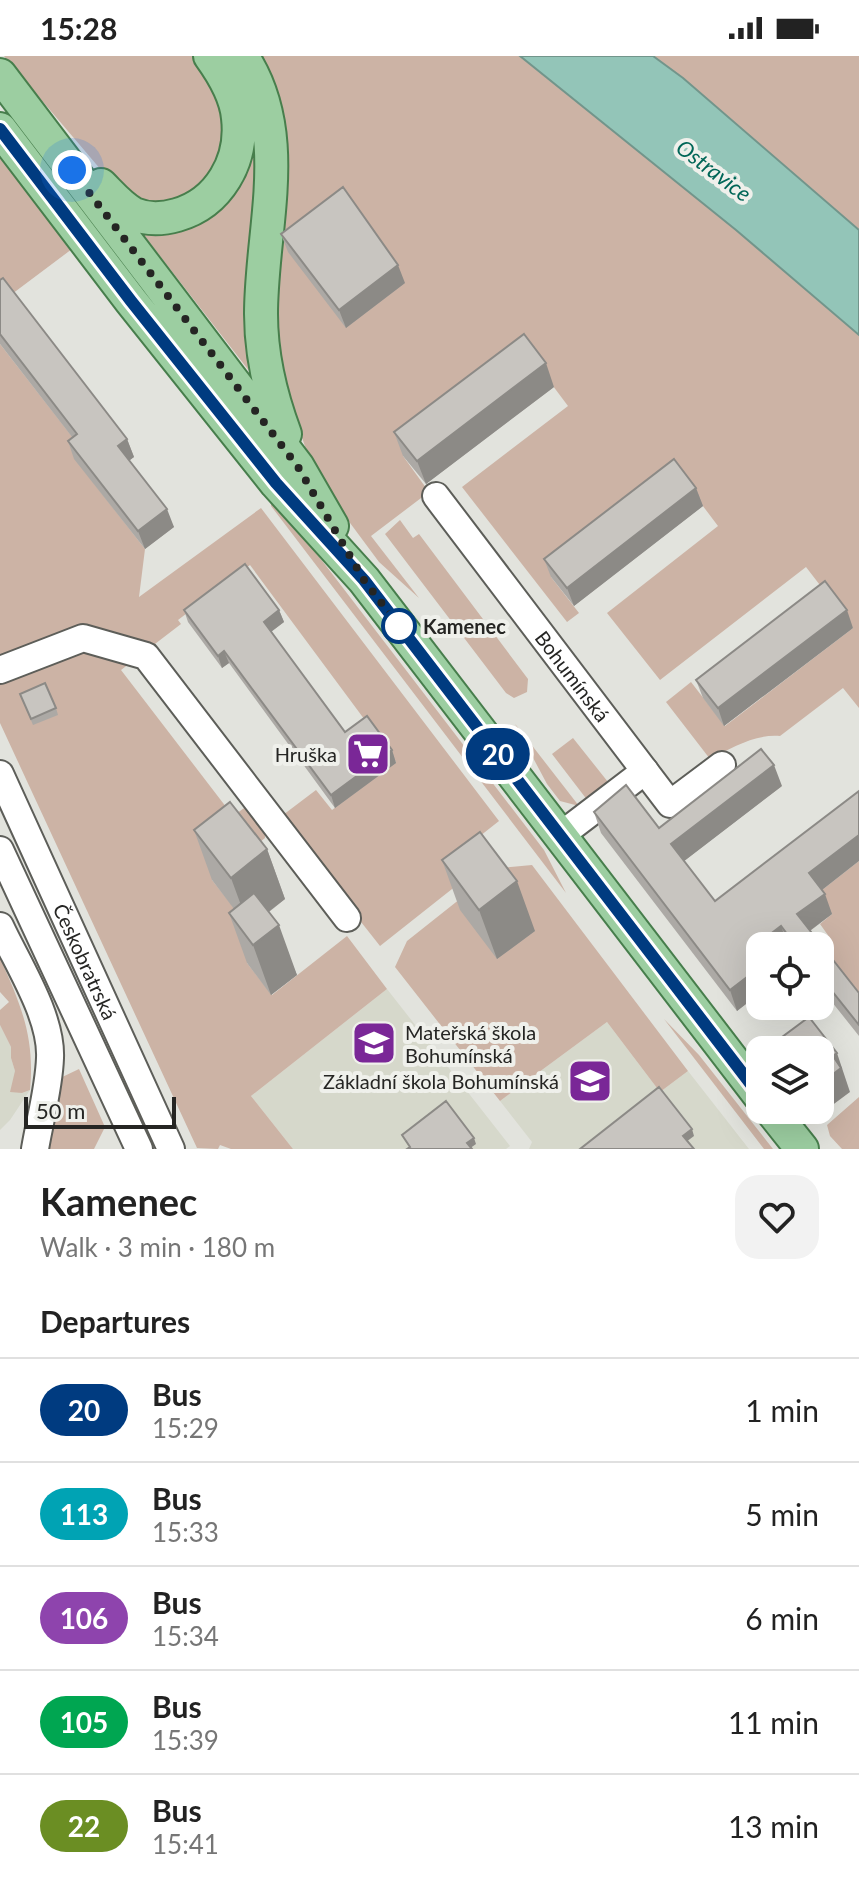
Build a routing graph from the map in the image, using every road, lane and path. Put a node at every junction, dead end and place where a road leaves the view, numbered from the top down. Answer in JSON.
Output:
{"nodes":[{"id":1,"x":210,"y":56,"type":"edge"},
{"id":2,"x":242,"y":56,"type":"edge"},
{"id":3,"x":8,"y":85,"type":"edge"},
{"id":4,"x":0,"y":129,"type":"edge"},
{"id":5,"x":298,"y":467,"type":"junction"},
{"id":6,"x":436,"y":496,"type":"dead end"},
{"id":7,"x":364,"y":580,"type":"junction"},
{"id":8,"x":0,"y":670,"type":"edge"},
{"id":9,"x":722,"y":765,"type":"dead end"},
{"id":10,"x":645,"y":771,"type":"junction"},
{"id":11,"x":0,"y":774,"type":"edge"},
{"id":12,"x":561,"y":835,"type":"junction"},
{"id":13,"x":0,"y":850,"type":"edge"},
{"id":14,"x":347,"y":918,"type":"dead end"},
{"id":15,"x":0,"y":926,"type":"edge"},
{"id":16,"x":746,"y":1078,"type":"edge"},
{"id":17,"x":782,"y":1124,"type":"edge"},
{"id":18,"x":35,"y":1149,"type":"edge"},
{"id":19,"x":139,"y":1149,"type":"edge"},
{"id":20,"x":171,"y":1149,"type":"edge"},
{"id":21,"x":802,"y":1149,"type":"edge"}],
"edges":[{"from":1,"to":3,"type":"main road"},
{"from":2,"to":5,"type":"main road"},
{"from":3,"to":5,"type":"main road"},
{"from":4,"to":7,"type":"main road"},
{"from":5,"to":7,"type":"main road"},
{"from":6,"to":10,"type":"street","name":"Bohumínská"},
{"from":7,"to":12,"type":"main road"},
{"from":8,"to":14,"type":"street"},
{"from":9,"to":10,"type":"street","name":"Bohumínská"},
{"from":10,"to":12,"type":"street"},
{"from":11,"to":20,"type":"street","name":"Českobratrská"},
{"from":12,"to":16,"type":"main road"},
{"from":13,"to":19,"type":"street","name":"Českobratrská"},
{"from":15,"to":18,"type":"street"},
{"from":17,"to":21,"type":"main road"}]}
